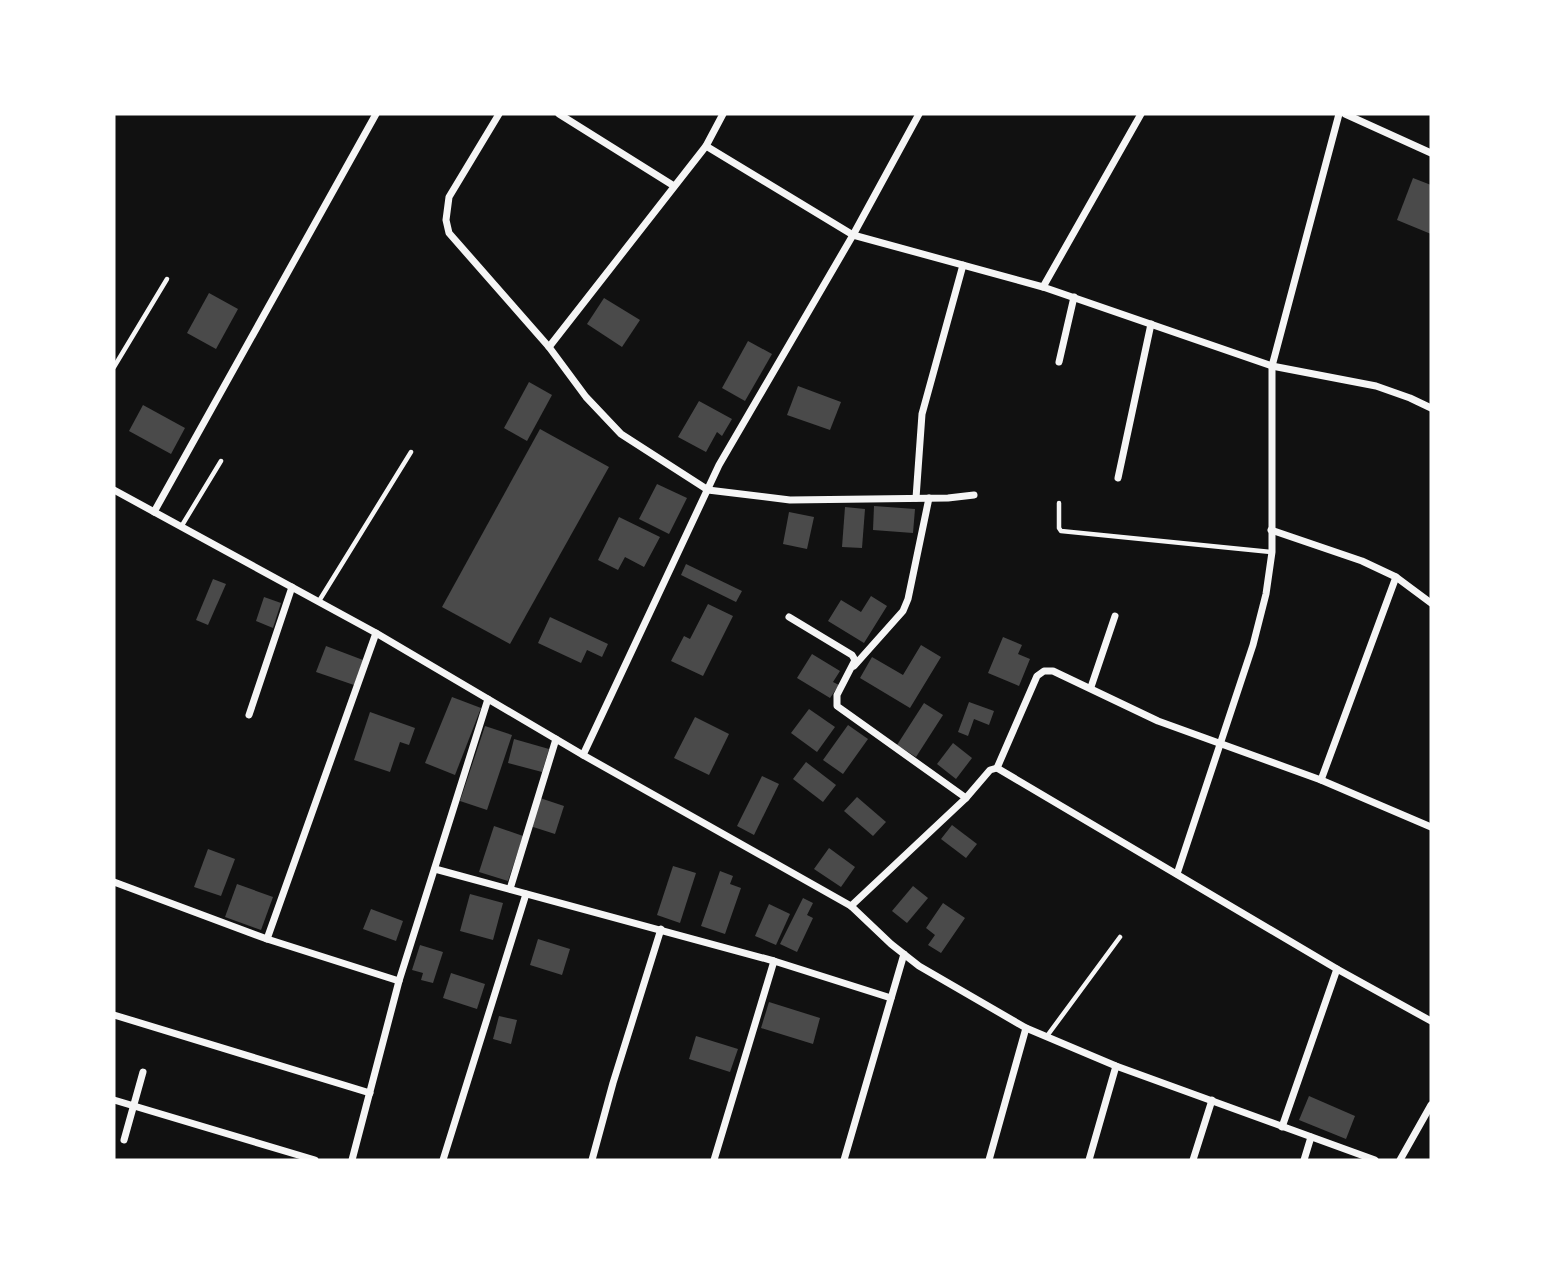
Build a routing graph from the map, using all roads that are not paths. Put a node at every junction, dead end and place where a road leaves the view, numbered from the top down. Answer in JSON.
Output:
{"nodes":[{"id":1,"x":376,"y":114,"type":"edge"},
{"id":2,"x":499,"y":114,"type":"edge"},
{"id":3,"x":559,"y":114,"type":"edge"},
{"id":4,"x":723,"y":114,"type":"edge"},
{"id":5,"x":919,"y":114,"type":"edge"},
{"id":6,"x":1141,"y":114,"type":"edge"},
{"id":7,"x":1339,"y":114,"type":"edge"},
{"id":8,"x":1345,"y":114,"type":"edge"},
{"id":9,"x":706,"y":146,"type":"junction"},
{"id":10,"x":1431,"y":153,"type":"edge"},
{"id":11,"x":674,"y":187,"type":"junction"},
{"id":12,"x":853,"y":235,"type":"junction"},
{"id":13,"x":962,"y":265,"type":"junction"},
{"id":14,"x":167,"y":279,"type":"dead end"},
{"id":15,"x":1043,"y":287,"type":"junction"},
{"id":16,"x":1074,"y":297,"type":"junction"},
{"id":17,"x":1151,"y":324,"type":"junction"},
{"id":18,"x":549,"y":347,"type":"junction"},
{"id":19,"x":1059,"y":362,"type":"dead end"},
{"id":20,"x":1272,"y":366,"type":"junction"},
{"id":21,"x":114,"y":367,"type":"edge"},
{"id":22,"x":1431,"y":408,"type":"edge"},
{"id":23,"x":411,"y":452,"type":"dead end"},
{"id":24,"x":221,"y":461,"type":"dead end"},
{"id":25,"x":1118,"y":478,"type":"dead end"},
{"id":26,"x":708,"y":490,"type":"junction"},
{"id":27,"x":114,"y":491,"type":"edge"},
{"id":28,"x":974,"y":495,"type":"dead end"},
{"id":29,"x":916,"y":498,"type":"junction"},
{"id":30,"x":929,"y":498,"type":"junction"},
{"id":31,"x":1059,"y":503,"type":"dead end"},
{"id":32,"x":154,"y":512,"type":"junction"},
{"id":33,"x":181,"y":527,"type":"junction"},
{"id":34,"x":1271,"y":530,"type":"junction"},
{"id":35,"x":1272,"y":552,"type":"junction"},
{"id":36,"x":1396,"y":577,"type":"junction"},
{"id":37,"x":292,"y":587,"type":"junction"},
{"id":38,"x":319,"y":602,"type":"junction"},
{"id":39,"x":1431,"y":603,"type":"edge"},
{"id":40,"x":1115,"y":616,"type":"dead end"},
{"id":41,"x":789,"y":617,"type":"dead end"},
{"id":42,"x":376,"y":633,"type":"junction"},
{"id":43,"x":853,"y":666,"type":"junction"},
{"id":44,"x":1091,"y":687,"type":"junction"},
{"id":45,"x":488,"y":699,"type":"junction"},
{"id":46,"x":250,"y":715,"type":"dead end"},
{"id":47,"x":556,"y":739,"type":"junction"},
{"id":48,"x":1221,"y":745,"type":"junction"},
{"id":49,"x":583,"y":755,"type":"junction"},
{"id":50,"x":997,"y":768,"type":"junction"},
{"id":51,"x":1321,"y":780,"type":"junction"},
{"id":52,"x":966,"y":798,"type":"junction"},
{"id":53,"x":1431,"y":827,"type":"edge"},
{"id":54,"x":435,"y":869,"type":"junction"},
{"id":55,"x":1177,"y":874,"type":"junction"},
{"id":56,"x":114,"y":882,"type":"edge"},
{"id":57,"x":510,"y":890,"type":"junction"},
{"id":58,"x":526,"y":894,"type":"junction"},
{"id":59,"x":851,"y":906,"type":"junction"},
{"id":60,"x":661,"y":929,"type":"junction"},
{"id":61,"x":1121,"y":937,"type":"dead end"},
{"id":62,"x":267,"y":939,"type":"junction"},
{"id":63,"x":904,"y":954,"type":"junction"},
{"id":64,"x":774,"y":961,"type":"junction"},
{"id":65,"x":1337,"y":969,"type":"junction"},
{"id":66,"x":399,"y":981,"type":"junction"},
{"id":67,"x":891,"y":998,"type":"junction"},
{"id":68,"x":114,"y":1015,"type":"edge"},
{"id":69,"x":1431,"y":1021,"type":"edge"},
{"id":70,"x":1026,"y":1028,"type":"junction"},
{"id":71,"x":1047,"y":1036,"type":"junction"},
{"id":72,"x":1116,"y":1066,"type":"junction"},
{"id":73,"x":143,"y":1072,"type":"dead end"},
{"id":74,"x":370,"y":1093,"type":"junction"},
{"id":75,"x":114,"y":1100,"type":"edge"},
{"id":76,"x":1212,"y":1100,"type":"junction"},
{"id":77,"x":1431,"y":1105,"type":"edge"},
{"id":78,"x":134,"y":1106,"type":"junction"},
{"id":79,"x":1282,"y":1127,"type":"junction"},
{"id":80,"x":1311,"y":1137,"type":"junction"},
{"id":81,"x":124,"y":1140,"type":"dead end"},
{"id":82,"x":315,"y":1160,"type":"edge"},
{"id":83,"x":352,"y":1160,"type":"edge"},
{"id":84,"x":443,"y":1160,"type":"edge"},
{"id":85,"x":592,"y":1160,"type":"edge"},
{"id":86,"x":713,"y":1160,"type":"edge"},
{"id":87,"x":844,"y":1160,"type":"edge"},
{"id":88,"x":989,"y":1160,"type":"edge"},
{"id":89,"x":1089,"y":1160,"type":"edge"},
{"id":90,"x":1193,"y":1160,"type":"edge"},
{"id":91,"x":1304,"y":1160,"type":"edge"},
{"id":92,"x":1375,"y":1160,"type":"edge"},
{"id":93,"x":1401,"y":1160,"type":"edge"}],
"edges":[{"from":1,"to":32,"type":"street"},
{"from":2,"to":18,"type":"street"},
{"from":3,"to":11,"type":"street"},
{"from":4,"to":9,"type":"street"},
{"from":5,"to":12,"type":"street"},
{"from":6,"to":15,"type":"street"},
{"from":7,"to":20,"type":"street"},
{"from":8,"to":10,"type":"street"},
{"from":9,"to":11,"type":"street"},
{"from":9,"to":12,"type":"street"},
{"from":11,"to":18,"type":"street"},
{"from":12,"to":13,"type":"street"},
{"from":12,"to":26,"type":"street"},
{"from":13,"to":15,"type":"street"},
{"from":13,"to":29,"type":"street"},
{"from":14,"to":21,"type":"lane"},
{"from":15,"to":16,"type":"street"},
{"from":16,"to":17,"type":"street"},
{"from":16,"to":19,"type":"street"},
{"from":17,"to":20,"type":"street"},
{"from":17,"to":25,"type":"street"},
{"from":18,"to":26,"type":"street"},
{"from":20,"to":22,"type":"street"},
{"from":20,"to":34,"type":"street"},
{"from":23,"to":38,"type":"lane"},
{"from":24,"to":33,"type":"lane"},
{"from":26,"to":29,"type":"street"},
{"from":26,"to":49,"type":"street"},
{"from":27,"to":32,"type":"street"},
{"from":28,"to":30,"type":"street"},
{"from":29,"to":30,"type":"street"},
{"from":30,"to":43,"type":"street"},
{"from":31,"to":35,"type":"lane"},
{"from":32,"to":33,"type":"street"},
{"from":33,"to":37,"type":"street"},
{"from":34,"to":35,"type":"street"},
{"from":34,"to":36,"type":"street"},
{"from":35,"to":48,"type":"street"},
{"from":36,"to":39,"type":"street"},
{"from":36,"to":51,"type":"street"},
{"from":37,"to":38,"type":"street"},
{"from":37,"to":46,"type":"street"},
{"from":38,"to":42,"type":"street"},
{"from":40,"to":44,"type":"street"},
{"from":41,"to":43,"type":"street"},
{"from":42,"to":45,"type":"street"},
{"from":42,"to":62,"type":"street"},
{"from":43,"to":52,"type":"street"},
{"from":44,"to":48,"type":"street"},
{"from":44,"to":50,"type":"street"},
{"from":45,"to":47,"type":"street"},
{"from":45,"to":54,"type":"street"},
{"from":47,"to":49,"type":"street"},
{"from":47,"to":57,"type":"street"},
{"from":48,"to":51,"type":"street"},
{"from":48,"to":55,"type":"street"},
{"from":49,"to":59,"type":"street"},
{"from":50,"to":52,"type":"street"},
{"from":50,"to":55,"type":"street"},
{"from":51,"to":53,"type":"street"},
{"from":52,"to":59,"type":"street"},
{"from":54,"to":57,"type":"street"},
{"from":54,"to":66,"type":"street"},
{"from":55,"to":65,"type":"street"},
{"from":56,"to":62,"type":"street"},
{"from":57,"to":58,"type":"street"},
{"from":58,"to":60,"type":"street"},
{"from":58,"to":84,"type":"street"},
{"from":59,"to":63,"type":"street"},
{"from":60,"to":64,"type":"street"},
{"from":60,"to":85,"type":"street"},
{"from":61,"to":71,"type":"lane"},
{"from":62,"to":66,"type":"street"},
{"from":63,"to":67,"type":"street"},
{"from":63,"to":70,"type":"street"},
{"from":64,"to":67,"type":"street"},
{"from":64,"to":86,"type":"street"},
{"from":65,"to":69,"type":"street"},
{"from":65,"to":79,"type":"street"},
{"from":66,"to":74,"type":"street"},
{"from":67,"to":87,"type":"street"},
{"from":68,"to":74,"type":"street"},
{"from":70,"to":71,"type":"street"},
{"from":70,"to":88,"type":"street"},
{"from":71,"to":72,"type":"street"},
{"from":72,"to":76,"type":"street"},
{"from":72,"to":89,"type":"street"},
{"from":73,"to":78,"type":"street"},
{"from":74,"to":83,"type":"street"},
{"from":75,"to":78,"type":"street"},
{"from":76,"to":79,"type":"street"},
{"from":76,"to":90,"type":"street"},
{"from":77,"to":93,"type":"street"},
{"from":78,"to":81,"type":"street"},
{"from":78,"to":82,"type":"street"},
{"from":79,"to":80,"type":"street"},
{"from":80,"to":91,"type":"street"},
{"from":80,"to":92,"type":"street"}]}
